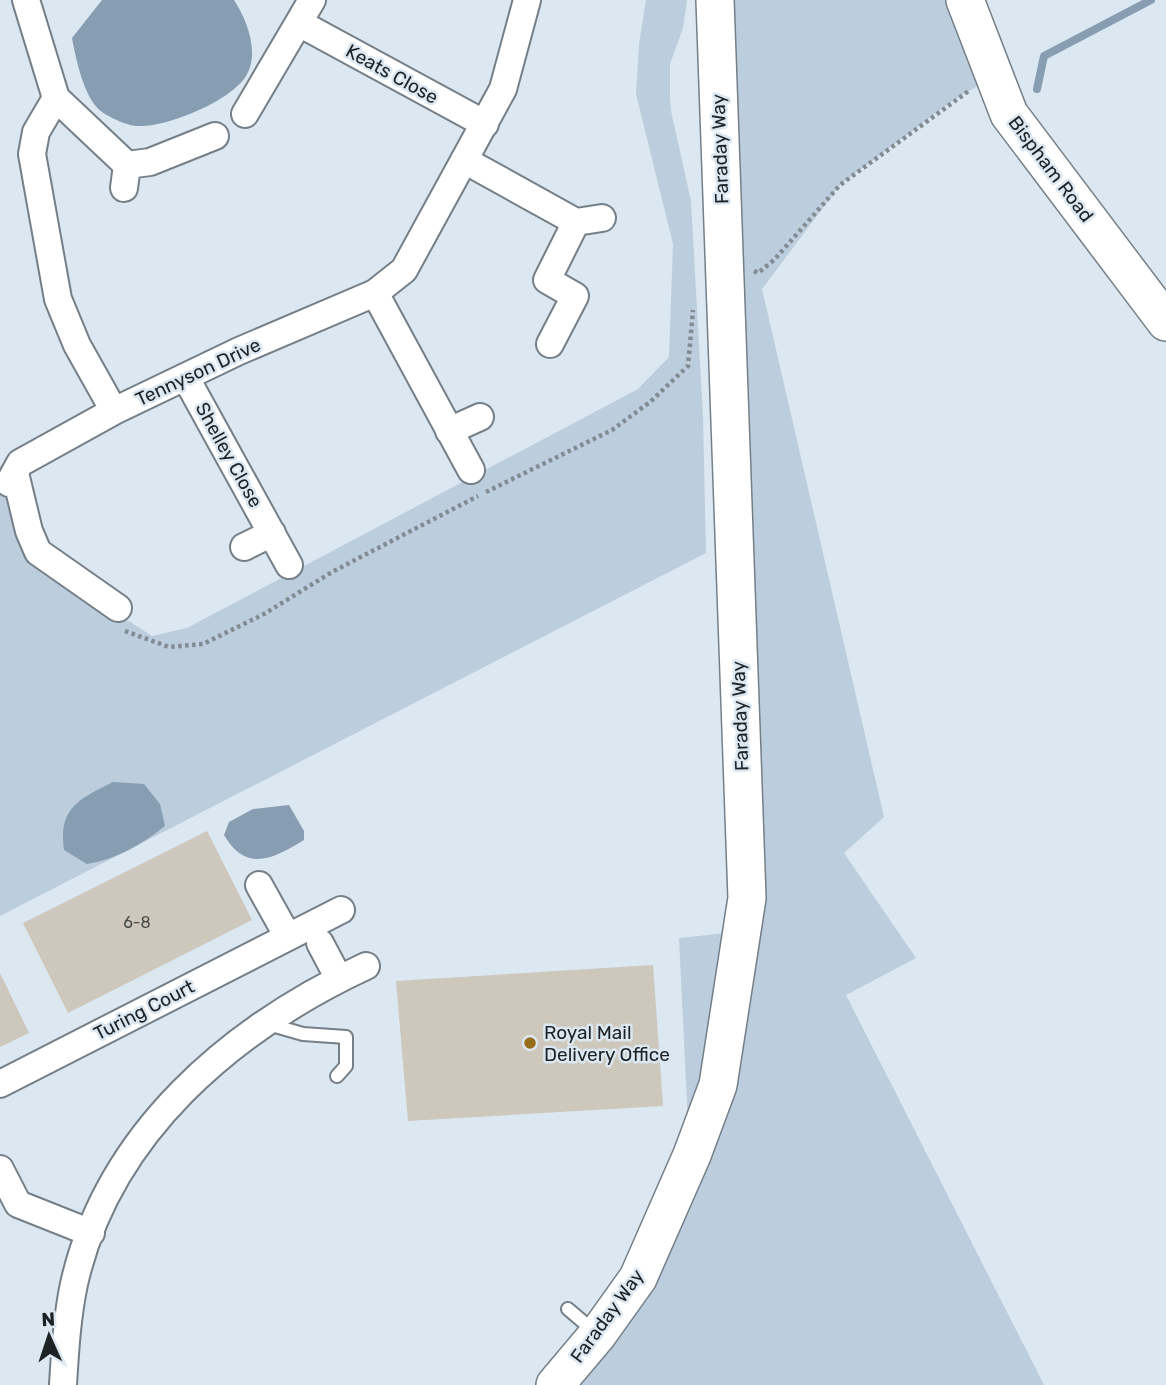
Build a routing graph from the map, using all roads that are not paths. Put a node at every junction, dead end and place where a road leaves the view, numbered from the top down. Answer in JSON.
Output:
{"nodes":[{"id":1,"x":26,"y":0,"type":"edge"},
{"id":2,"x":527,"y":0,"type":"edge"},
{"id":3,"x":715,"y":0,"type":"edge"},
{"id":4,"x":965,"y":0,"type":"edge"},
{"id":5,"x":305,"y":11,"type":"edge"},
{"id":6,"x":56,"y":98,"type":"junction"},
{"id":7,"x":245,"y":114,"type":"dead end"},
{"id":8,"x":485,"y":124,"type":"junction"},
{"id":9,"x":215,"y":136,"type":"dead end"},
{"id":10,"x":464,"y":160,"type":"junction"},
{"id":11,"x":603,"y":218,"type":"dead end"},
{"id":12,"x":576,"y":222,"type":"junction"},
{"id":13,"x":375,"y":293,"type":"junction"},
{"id":14,"x":1166,"y":322,"type":"edge"},
{"id":15,"x":550,"y":344,"type":"dead end"},
{"id":16,"x":186,"y":378,"type":"junction"},
{"id":17,"x":114,"y":411,"type":"junction"},
{"id":18,"x":480,"y":417,"type":"dead end"},
{"id":19,"x":449,"y":431,"type":"junction"},
{"id":20,"x":471,"y":470,"type":"dead end"},
{"id":21,"x":272,"y":533,"type":"junction"},
{"id":22,"x":244,"y":547,"type":"dead end"},
{"id":23,"x":289,"y":565,"type":"dead end"},
{"id":24,"x":115,"y":617,"type":"road end"},
{"id":25,"x":259,"y":885,"type":"dead end"},
{"id":26,"x":341,"y":910,"type":"dead end"},
{"id":27,"x":288,"y":937,"type":"junction"},
{"id":28,"x":320,"y":943,"type":"dead end"},
{"id":29,"x":366,"y":966,"type":"dead end"},
{"id":30,"x":339,"y":979,"type":"junction"},
{"id":31,"x":264,"y":1023,"type":"junction"},
{"id":32,"x":337,"y":1076,"type":"dead end"},
{"id":33,"x":0,"y":1084,"type":"edge"},
{"id":34,"x":0,"y":1169,"type":"edge"},
{"id":35,"x":91,"y":1233,"type":"junction"},
{"id":36,"x":568,"y":1309,"type":"dead end"},
{"id":37,"x":598,"y":1334,"type":"junction"},
{"id":38,"x":63,"y":1385,"type":"edge"},
{"id":39,"x":555,"y":1385,"type":"edge"}],
"edges":[{"from":1,"to":6,"type":"street"},
{"from":2,"to":8,"type":"street","name":"Tennyson Drive"},
{"from":3,"to":37,"type":"street","name":"Faraday Way"},
{"from":4,"to":14,"type":"street","name":"Bispham Road"},
{"from":5,"to":7,"type":"street","name":"Keats Close"},
{"from":5,"to":8,"type":"street","name":"Keats Close"},
{"from":6,"to":9,"type":"street"},
{"from":6,"to":17,"type":"street","name":"Tennyson Drive"},
{"from":8,"to":10,"type":"street","name":"Tennyson Drive"},
{"from":10,"to":12,"type":"street"},
{"from":10,"to":13,"type":"street","name":"Tennyson Drive"},
{"from":11,"to":12,"type":"street"},
{"from":12,"to":15,"type":"street"},
{"from":13,"to":16,"type":"street","name":"Tennyson Drive"},
{"from":13,"to":19,"type":"street"},
{"from":16,"to":17,"type":"street","name":"Tennyson Drive"},
{"from":16,"to":21,"type":"street","name":"Shelley Close"},
{"from":17,"to":24,"type":"street"},
{"from":18,"to":19,"type":"street"},
{"from":19,"to":20,"type":"street"},
{"from":21,"to":22,"type":"street"},
{"from":21,"to":23,"type":"street","name":"Shelley Close"},
{"from":25,"to":27,"type":"street"},
{"from":26,"to":27,"type":"street","name":"Turing Court"},
{"from":27,"to":33,"type":"street","name":"Turing Court"},
{"from":28,"to":30,"type":"street"},
{"from":29,"to":30,"type":"street"},
{"from":30,"to":31,"type":"street"},
{"from":31,"to":32,"type":"lane"},
{"from":31,"to":35,"type":"street"},
{"from":34,"to":35,"type":"street"},
{"from":35,"to":38,"type":"street"},
{"from":36,"to":37,"type":"lane"},
{"from":37,"to":39,"type":"street","name":"Faraday Way"}]}
